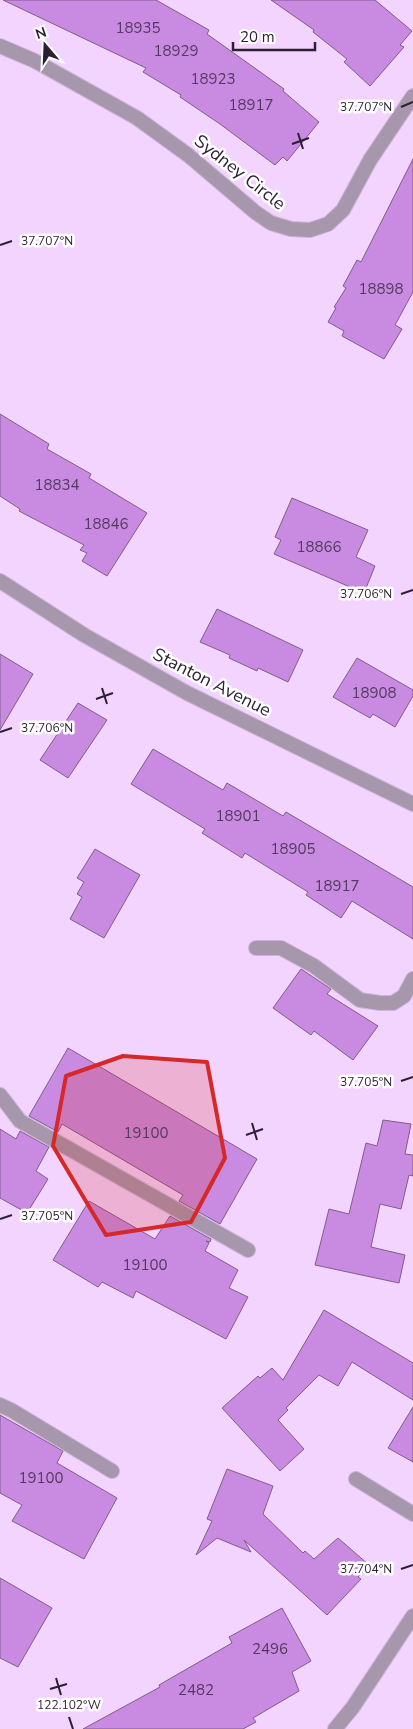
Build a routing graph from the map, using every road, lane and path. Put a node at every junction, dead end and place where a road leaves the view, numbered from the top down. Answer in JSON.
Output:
{"nodes":[{"id":1,"x":0,"y":46,"type":"edge"},
{"id":2,"x":413,"y":96,"type":"edge"},
{"id":3,"x":0,"y":581,"type":"edge"},
{"id":4,"x":413,"y":804,"type":"edge"},
{"id":5,"x":256,"y":948,"type":"dead end"},
{"id":6,"x":413,"y":979,"type":"edge"},
{"id":7,"x":0,"y":1095,"type":"edge"},
{"id":8,"x":248,"y":1250,"type":"dead end"},
{"id":9,"x":0,"y":1405,"type":"edge"},
{"id":10,"x":112,"y":1471,"type":"dead end"},
{"id":11,"x":356,"y":1479,"type":"dead end"},
{"id":12,"x":413,"y":1514,"type":"edge"},
{"id":13,"x":413,"y":1616,"type":"edge"},
{"id":14,"x":336,"y":1729,"type":"edge"}],
"edges":[{"from":1,"to":2,"type":"street","name":"Sydney Circle"},
{"from":3,"to":4,"type":"street","name":"Stanton Avenue"},
{"from":5,"to":6,"type":"street"},
{"from":7,"to":8,"type":"street"},
{"from":9,"to":10,"type":"street"},
{"from":11,"to":12,"type":"street"},
{"from":13,"to":14,"type":"street"}]}
